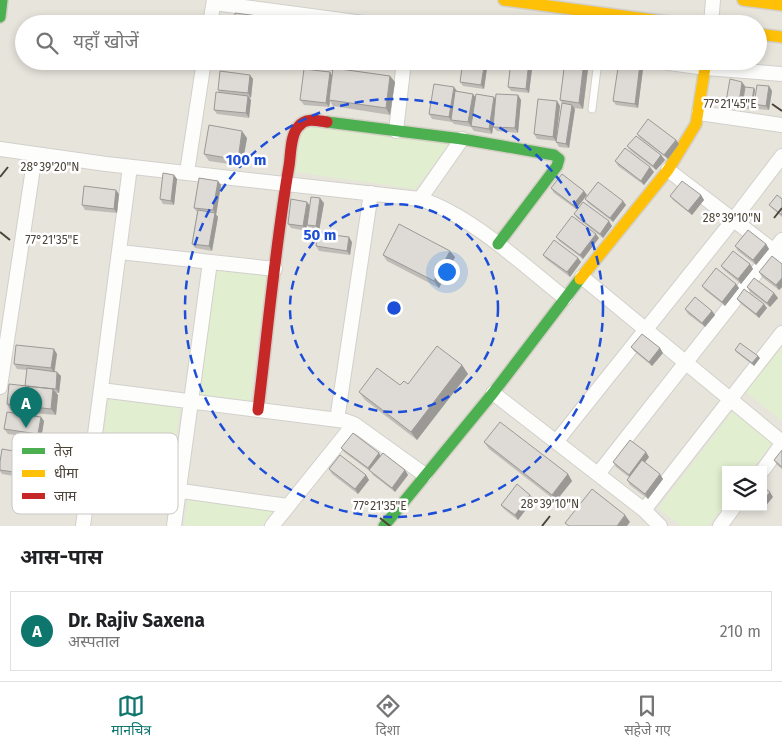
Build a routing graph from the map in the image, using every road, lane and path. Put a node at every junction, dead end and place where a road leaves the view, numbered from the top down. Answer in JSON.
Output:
{"nodes":[{"id":1,"x":2,"y":0,"type":"edge"},
{"id":2,"x":504,"y":0,"type":"edge"},
{"id":3,"x":713,"y":0,"type":"edge"},
{"id":4,"x":743,"y":0,"type":"edge"},
{"id":5,"x":214,"y":2,"type":"edge"},
{"id":6,"x":782,"y":5,"type":"edge"},
{"id":7,"x":212,"y":15,"type":"edge"},
{"id":8,"x":307,"y":15,"type":"edge"},
{"id":9,"x":616,"y":15,"type":"edge"},
{"id":10,"x":712,"y":15,"type":"edge"},
{"id":11,"x":0,"y":17,"type":"edge"},
{"id":12,"x":767,"y":35,"type":"edge"},
{"id":13,"x":782,"y":37,"type":"edge"},
{"id":14,"x":203,"y":70,"type":"edge"},
{"id":15,"x":403,"y":70,"type":"edge"},
{"id":16,"x":597,"y":70,"type":"edge"},
{"id":17,"x":705,"y":70,"type":"edge"},
{"id":18,"x":748,"y":70,"type":"edge"},
{"id":19,"x":782,"y":74,"type":"edge"},
{"id":20,"x":592,"y":109,"type":"dead end"},
{"id":21,"x":700,"y":113,"type":"junction"},
{"id":22,"x":782,"y":125,"type":"edge"},
{"id":23,"x":396,"y":131,"type":"junction"},
{"id":24,"x":462,"y":139,"type":"junction"},
{"id":25,"x":0,"y":149,"type":"edge"},
{"id":26,"x":35,"y":154,"type":"junction"},
{"id":27,"x":782,"y":156,"type":"edge"},
{"id":28,"x":130,"y":167,"type":"junction"},
{"id":29,"x":668,"y":170,"type":"junction"},
{"id":30,"x":187,"y":172,"type":"junction"},
{"id":31,"x":286,"y":183,"type":"junction"},
{"id":32,"x":371,"y":193,"type":"junction"},
{"id":33,"x":420,"y":198,"type":"junction"},
{"id":34,"x":734,"y":219,"type":"junction"},
{"id":35,"x":498,"y":244,"type":"junction"},
{"id":36,"x":779,"y":249,"type":"edge"},
{"id":37,"x":120,"y":252,"type":"junction"},
{"id":38,"x":210,"y":262,"type":"junction"},
{"id":39,"x":275,"y":269,"type":"junction"},
{"id":40,"x":582,"y":277,"type":"junction"},
{"id":41,"x":565,"y":298,"type":"junction"},
{"id":42,"x":646,"y":330,"type":"junction"},
{"id":43,"x":782,"y":333,"type":"edge"},
{"id":44,"x":686,"y":362,"type":"junction"},
{"id":45,"x":0,"y":387,"type":"edge"},
{"id":46,"x":101,"y":390,"type":"junction"},
{"id":47,"x":493,"y":393,"type":"junction"},
{"id":48,"x":731,"y":399,"type":"junction"},
{"id":49,"x":191,"y":402,"type":"junction"},
{"id":50,"x":258,"y":410,"type":"junction"},
{"id":51,"x":337,"y":420,"type":"junction"},
{"id":52,"x":354,"y":424,"type":"junction"},
{"id":53,"x":95,"y":433,"type":"edge"},
{"id":54,"x":556,"y":442,"type":"junction"},
{"id":55,"x":782,"y":443,"type":"edge"},
{"id":56,"x":765,"y":466,"type":"edge"},
{"id":57,"x":598,"y":474,"type":"junction"},
{"id":58,"x":425,"y":475,"type":"junction"},
{"id":59,"x":179,"y":492,"type":"junction"},
{"id":60,"x":178,"y":499,"type":"edge"},
{"id":61,"x":288,"y":506,"type":"junction"},
{"id":62,"x":644,"y":510,"type":"junction"},
{"id":63,"x":731,"y":511,"type":"edge"},
{"id":64,"x":655,"y":525,"type":"edge"},
{"id":65,"x":272,"y":526,"type":"edge"},
{"id":66,"x":384,"y":526,"type":"edge"},
{"id":67,"x":720,"y":526,"type":"edge"}],
"edges":[{"from":1,"to":11,"type":"street"},
{"from":2,"to":9,"type":"street"},
{"from":3,"to":10,"type":"street"},
{"from":4,"to":6,"type":"street"},
{"from":5,"to":7,"type":"street"},
{"from":5,"to":8,"type":"street"},
{"from":12,"to":13,"type":"street"},
{"from":14,"to":30,"type":"street"},
{"from":15,"to":23,"type":"street"},
{"from":16,"to":20,"type":"lane"},
{"from":17,"to":21,"type":"street"},
{"from":18,"to":19,"type":"street"},
{"from":21,"to":22,"type":"street"},
{"from":21,"to":29,"type":"street"},
{"from":23,"to":24,"type":"street"},
{"from":23,"to":31,"type":"street"},
{"from":24,"to":33,"type":"street"},
{"from":24,"to":35,"type":"street"},
{"from":25,"to":26,"type":"street"},
{"from":26,"to":28,"type":"street"},
{"from":26,"to":45,"type":"street"},
{"from":27,"to":34,"type":"street"},
{"from":28,"to":30,"type":"street"},
{"from":28,"to":37,"type":"street"},
{"from":29,"to":34,"type":"street"},
{"from":29,"to":40,"type":"street"},
{"from":30,"to":31,"type":"street"},
{"from":31,"to":32,"type":"street"},
{"from":31,"to":39,"type":"street"},
{"from":32,"to":33,"type":"street"},
{"from":32,"to":51,"type":"street"},
{"from":33,"to":35,"type":"street"},
{"from":34,"to":36,"type":"street"},
{"from":34,"to":42,"type":"street"},
{"from":35,"to":41,"type":"street"},
{"from":36,"to":44,"type":"street"},
{"from":37,"to":38,"type":"street"},
{"from":37,"to":46,"type":"street"},
{"from":38,"to":39,"type":"street"},
{"from":38,"to":49,"type":"street"},
{"from":39,"to":50,"type":"street"},
{"from":40,"to":41,"type":"street"},
{"from":40,"to":42,"type":"street"},
{"from":41,"to":47,"type":"street"},
{"from":42,"to":44,"type":"street"},
{"from":42,"to":54,"type":"street"},
{"from":43,"to":48,"type":"street"},
{"from":44,"to":48,"type":"street"},
{"from":44,"to":57,"type":"street"},
{"from":46,"to":49,"type":"street"},
{"from":46,"to":53,"type":"street"},
{"from":47,"to":54,"type":"street"},
{"from":47,"to":58,"type":"street"},
{"from":48,"to":55,"type":"street"},
{"from":48,"to":62,"type":"street"},
{"from":49,"to":50,"type":"street"},
{"from":49,"to":59,"type":"street"},
{"from":50,"to":51,"type":"street"},
{"from":51,"to":52,"type":"street"},
{"from":52,"to":58,"type":"street"},
{"from":52,"to":61,"type":"street"},
{"from":54,"to":57,"type":"street"},
{"from":55,"to":56,"type":"street"},
{"from":57,"to":62,"type":"street"},
{"from":58,"to":66,"type":"street"},
{"from":59,"to":60,"type":"street"},
{"from":59,"to":61,"type":"street"},
{"from":61,"to":65,"type":"street"},
{"from":62,"to":64,"type":"street"},
{"from":63,"to":67,"type":"street"}]}
